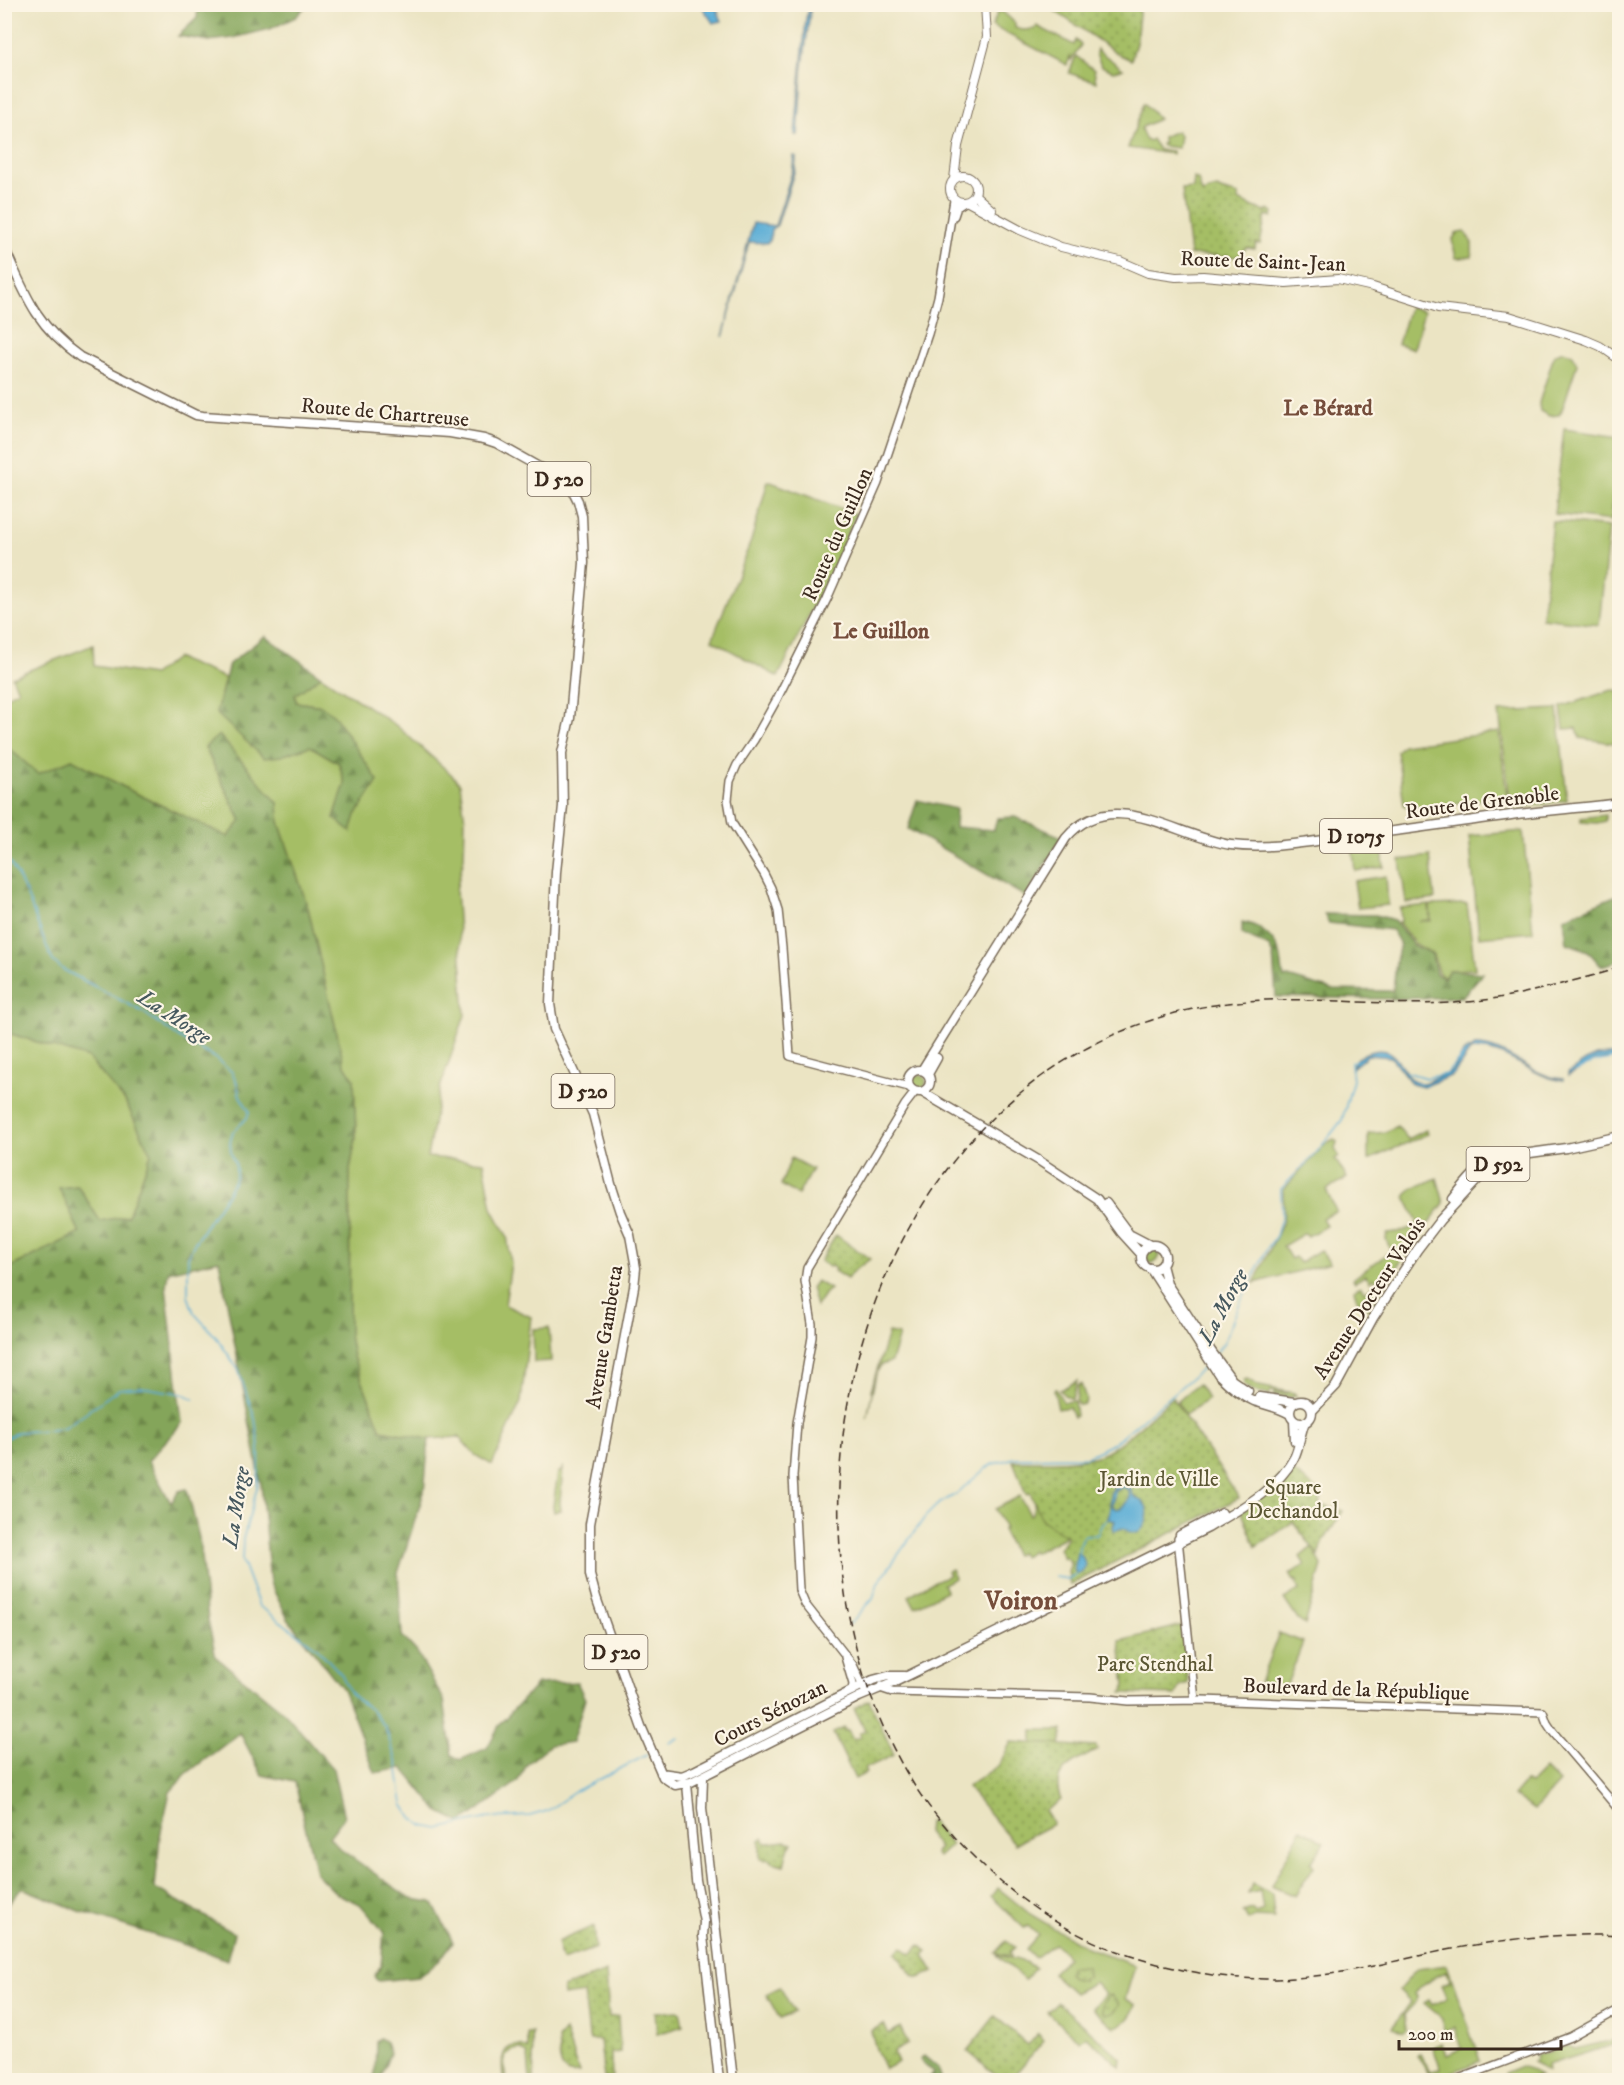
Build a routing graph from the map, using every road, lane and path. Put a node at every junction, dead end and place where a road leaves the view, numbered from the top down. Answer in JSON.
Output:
{"nodes":[{"id":1,"x":985,"y":4,"type":"edge"},
{"id":2,"x":966,"y":118,"type":"junction"},
{"id":3,"x":965,"y":176,"type":"junction"},
{"id":4,"x":954,"y":179,"type":"junction"},
{"id":5,"x":975,"y":195,"type":"junction"},
{"id":6,"x":954,"y":200,"type":"junction"},
{"id":7,"x":966,"y":202,"type":"junction"},
{"id":8,"x":1020,"y":230,"type":"junction"},
{"id":9,"x":949,"y":233,"type":"junction"},
{"id":10,"x":4,"y":247,"type":"edge"},
{"id":11,"x":1576,"y":337,"type":"junction"},
{"id":12,"x":1620,"y":360,"type":"edge"},
{"id":13,"x":1620,"y":367,"type":"edge"},
{"id":14,"x":1620,"y":803,"type":"edge"},
{"id":15,"x":560,"y":844,"type":"joint"},
{"id":16,"x":925,"y":1072,"type":"junction"},
{"id":17,"x":915,"y":1088,"type":"junction"},
{"id":18,"x":1620,"y":1136,"type":"edge"},
{"id":19,"x":1049,"y":1167,"type":"junction"},
{"id":20,"x":1150,"y":1245,"type":"junction"},
{"id":21,"x":1141,"y":1254,"type":"junction"},
{"id":22,"x":1162,"y":1265,"type":"junction"},
{"id":23,"x":1150,"y":1268,"type":"junction"},
{"id":24,"x":1212,"y":1356,"type":"junction"},
{"id":25,"x":1327,"y":1396,"type":"junction"},
{"id":26,"x":1305,"y":1401,"type":"junction"},
{"id":27,"x":1294,"y":1402,"type":"junction"},
{"id":28,"x":1312,"y":1412,"type":"junction"},
{"id":29,"x":1292,"y":1418,"type":"junction"},
{"id":30,"x":1305,"y":1422,"type":"junction"},
{"id":31,"x":1178,"y":1539,"type":"junction"},
{"id":32,"x":845,"y":1654,"type":"junction"},
{"id":33,"x":893,"y":1675,"type":"junction"},
{"id":34,"x":905,"y":1676,"type":"junction"},
{"id":35,"x":880,"y":1688,"type":"junction"},
{"id":36,"x":864,"y":1690,"type":"junction"},
{"id":37,"x":852,"y":1691,"type":"junction"},
{"id":38,"x":1195,"y":1700,"type":"junction"},
{"id":39,"x":796,"y":1719,"type":"junction"},
{"id":40,"x":768,"y":1743,"type":"junction"},
{"id":41,"x":703,"y":1777,"type":"junction"},
{"id":42,"x":689,"y":1782,"type":"junction"},
{"id":43,"x":702,"y":1808,"type":"junction"},
{"id":44,"x":1620,"y":1811,"type":"edge"},
{"id":45,"x":700,"y":1898,"type":"junction"},
{"id":46,"x":713,"y":1901,"type":"junction"},
{"id":47,"x":1620,"y":2009,"type":"edge"},
{"id":48,"x":732,"y":2075,"type":"edge"},
{"id":49,"x":718,"y":2076,"type":"edge"},
{"id":50,"x":1456,"y":2080,"type":"edge"}],
"edges":[{"from":1,"to":2,"type":"main road"},
{"from":2,"to":3,"type":"main road"},
{"from":2,"to":4,"type":"main road"},
{"from":3,"to":4,"type":"main road"},
{"from":3,"to":5,"type":"main road"},
{"from":4,"to":6,"type":"main road"},
{"from":5,"to":7,"type":"main road"},
{"from":5,"to":8,"type":"main road","name":"Route de Saint-Jean"},
{"from":6,"to":7,"type":"main road"},
{"from":6,"to":9,"type":"street","name":"Route du Guillon"},
{"from":7,"to":8,"type":"main road","name":"Route de Saint-Jean"},
{"from":7,"to":9,"type":"street","name":"Route du Guillon"},
{"from":8,"to":11,"type":"main road","name":"Route de Saint-Jean"},
{"from":9,"to":17,"type":"street","name":"Route du Guillon"},
{"from":10,"to":15,"type":"main road","name":"Route de Chartreuse","number":"D 520"},
{"from":11,"to":12,"type":"main road","name":"Route de Saint-Jean"},
{"from":11,"to":13,"type":"main road","name":"Route de Saint-Jean"},
{"from":14,"to":16,"type":"main road","name":"Route de Grenoble","number":"D 1075"},
{"from":15,"to":42,"type":"main road","name":"Avenue Gambetta","number":"D 520"},
{"from":16,"to":17,"type":"main road"},
{"from":16,"to":17,"type":"main road"},
{"from":17,"to":19,"type":"main road"},
{"from":17,"to":32,"type":"street"},
{"from":18,"to":25,"type":"main road","name":"Avenue Docteur Valois","number":"D 592"},
{"from":19,"to":20,"type":"main road"},
{"from":19,"to":21,"type":"main road"},
{"from":20,"to":21,"type":"main road"},
{"from":20,"to":22,"type":"main road"},
{"from":21,"to":23,"type":"main road"},
{"from":22,"to":23,"type":"main road"},
{"from":22,"to":24,"type":"main road"},
{"from":23,"to":24,"type":"main road"},
{"from":24,"to":27,"type":"main road"},
{"from":24,"to":29,"type":"main road"},
{"from":25,"to":26,"type":"main road"},
{"from":25,"to":28,"type":"main road","number":"D 592"},
{"from":26,"to":27,"type":"main road"},
{"from":26,"to":28,"type":"main road"},
{"from":27,"to":29,"type":"main road"},
{"from":28,"to":30,"type":"main road"},
{"from":29,"to":30,"type":"main road"},
{"from":29,"to":31,"type":"main road"},
{"from":30,"to":31,"type":"main road"},
{"from":31,"to":34,"type":"main road"},
{"from":31,"to":38,"type":"street"},
{"from":32,"to":36,"type":"street"},
{"from":32,"to":37,"type":"street"},
{"from":33,"to":34,"type":"main road"},
{"from":33,"to":35,"type":"street"},
{"from":33,"to":36,"type":"main road"},
{"from":34,"to":35,"type":"main road"},
{"from":35,"to":36,"type":"main road"},
{"from":35,"to":38,"type":"street","name":"Boulevard de la République"},
{"from":36,"to":37,"type":"main road","name":"Cours Sénozan"},
{"from":36,"to":40,"type":"main road","name":"Cours Sénozan"},
{"from":37,"to":39,"type":"main road","name":"Cours Sénozan"},
{"from":38,"to":44,"type":"street","name":"Boulevard de la République"},
{"from":39,"to":40,"type":"main road"},
{"from":39,"to":42,"type":"main road","name":"Cours Sénozan"},
{"from":40,"to":41,"type":"main road","name":"Cours Sénozan"},
{"from":41,"to":42,"type":"main road","name":"Cours Sénozan"},
{"from":41,"to":43,"type":"main road"},
{"from":42,"to":43,"type":"main road"},
{"from":42,"to":45,"type":"main road"},
{"from":43,"to":46,"type":"main road"},
{"from":45,"to":46,"type":"main road"},
{"from":45,"to":49,"type":"main road"},
{"from":46,"to":48,"type":"main road"},
{"from":47,"to":50,"type":"street"},
{"from":48,"to":49,"type":"main road"}]}
